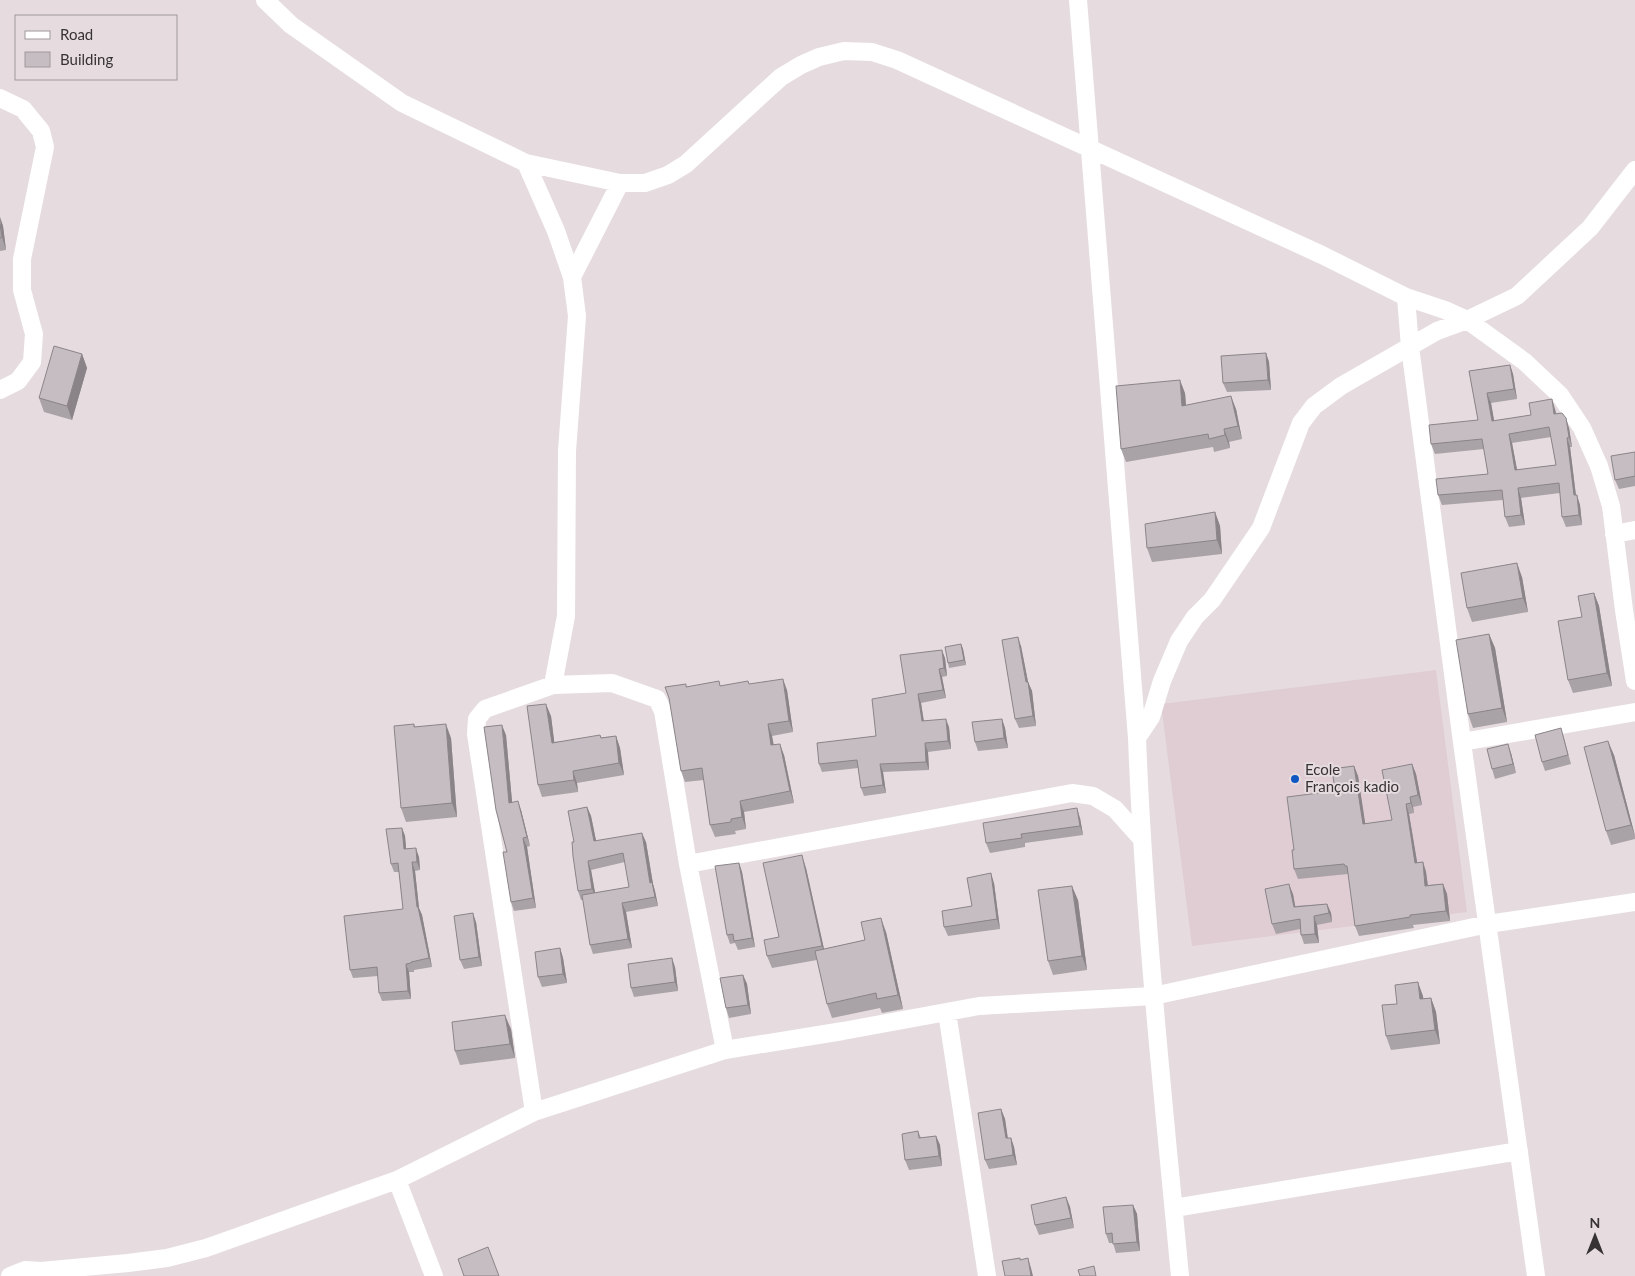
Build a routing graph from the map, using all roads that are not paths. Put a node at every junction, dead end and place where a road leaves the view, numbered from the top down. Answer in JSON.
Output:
{"nodes":[{"id":1,"x":1078,"y":0,"type":"edge"},
{"id":2,"x":267,"y":1,"type":"edge"},
{"id":3,"x":0,"y":98,"type":"edge"},
{"id":4,"x":1089,"y":148,"type":"junction"},
{"id":5,"x":526,"y":163,"type":"junction"},
{"id":6,"x":1635,"y":170,"type":"edge"},
{"id":7,"x":620,"y":183,"type":"junction"},
{"id":8,"x":572,"y":277,"type":"junction"},
{"id":9,"x":1406,"y":296,"type":"junction"},
{"id":10,"x":1467,"y":320,"type":"junction"},
{"id":11,"x":1410,"y":347,"type":"junction"},
{"id":12,"x":0,"y":390,"type":"edge"},
{"id":13,"x":1635,"y":530,"type":"edge"},
{"id":14,"x":1614,"y":534,"type":"junction"},
{"id":15,"x":1635,"y":681,"type":"edge"},
{"id":16,"x":553,"y":685,"type":"junction"},
{"id":17,"x":1635,"y":712,"type":"edge"},
{"id":18,"x":1137,"y":738,"type":"junction"},
{"id":19,"x":1462,"y":742,"type":"junction"},
{"id":20,"x":1141,"y":838,"type":"junction"},
{"id":21,"x":688,"y":864,"type":"junction"},
{"id":22,"x":1635,"y":902,"type":"edge"},
{"id":23,"x":1488,"y":924,"type":"junction"},
{"id":24,"x":1153,"y":996,"type":"junction"},
{"id":25,"x":946,"y":1012,"type":"junction"},
{"id":26,"x":725,"y":1050,"type":"junction"},
{"id":27,"x":534,"y":1112,"type":"junction"},
{"id":28,"x":1519,"y":1151,"type":"junction"},
{"id":29,"x":397,"y":1180,"type":"junction"},
{"id":30,"x":1174,"y":1208,"type":"junction"},
{"id":31,"x":10,"y":1276,"type":"edge"},
{"id":32,"x":434,"y":1276,"type":"edge"},
{"id":33,"x":987,"y":1276,"type":"edge"},
{"id":34,"x":1180,"y":1276,"type":"edge"},
{"id":35,"x":1536,"y":1276,"type":"edge"}],
"edges":[{"from":1,"to":4,"type":"street"},
{"from":2,"to":5,"type":"street"},
{"from":3,"to":12,"type":"street"},
{"from":4,"to":7,"type":"street"},
{"from":4,"to":9,"type":"street"},
{"from":4,"to":18,"type":"street"},
{"from":5,"to":7,"type":"street"},
{"from":5,"to":8,"type":"street"},
{"from":6,"to":10,"type":"street"},
{"from":7,"to":8,"type":"street"},
{"from":8,"to":16,"type":"street"},
{"from":9,"to":10,"type":"street"},
{"from":9,"to":11,"type":"street"},
{"from":10,"to":11,"type":"street"},
{"from":10,"to":14,"type":"street"},
{"from":11,"to":18,"type":"street"},
{"from":11,"to":19,"type":"street"},
{"from":13,"to":14,"type":"street"},
{"from":14,"to":15,"type":"street"},
{"from":16,"to":21,"type":"street"},
{"from":16,"to":27,"type":"street"},
{"from":17,"to":19,"type":"street"},
{"from":18,"to":20,"type":"street"},
{"from":19,"to":23,"type":"street"},
{"from":20,"to":21,"type":"street"},
{"from":20,"to":24,"type":"street"},
{"from":21,"to":26,"type":"street"},
{"from":22,"to":23,"type":"street"},
{"from":23,"to":24,"type":"street"},
{"from":23,"to":28,"type":"street"},
{"from":24,"to":25,"type":"street"},
{"from":24,"to":30,"type":"street"},
{"from":25,"to":26,"type":"street"},
{"from":25,"to":33,"type":"street"},
{"from":26,"to":27,"type":"street"},
{"from":27,"to":29,"type":"street"},
{"from":28,"to":30,"type":"street"},
{"from":28,"to":35,"type":"street"},
{"from":29,"to":31,"type":"street"},
{"from":29,"to":32,"type":"street"},
{"from":30,"to":34,"type":"street"}]}
